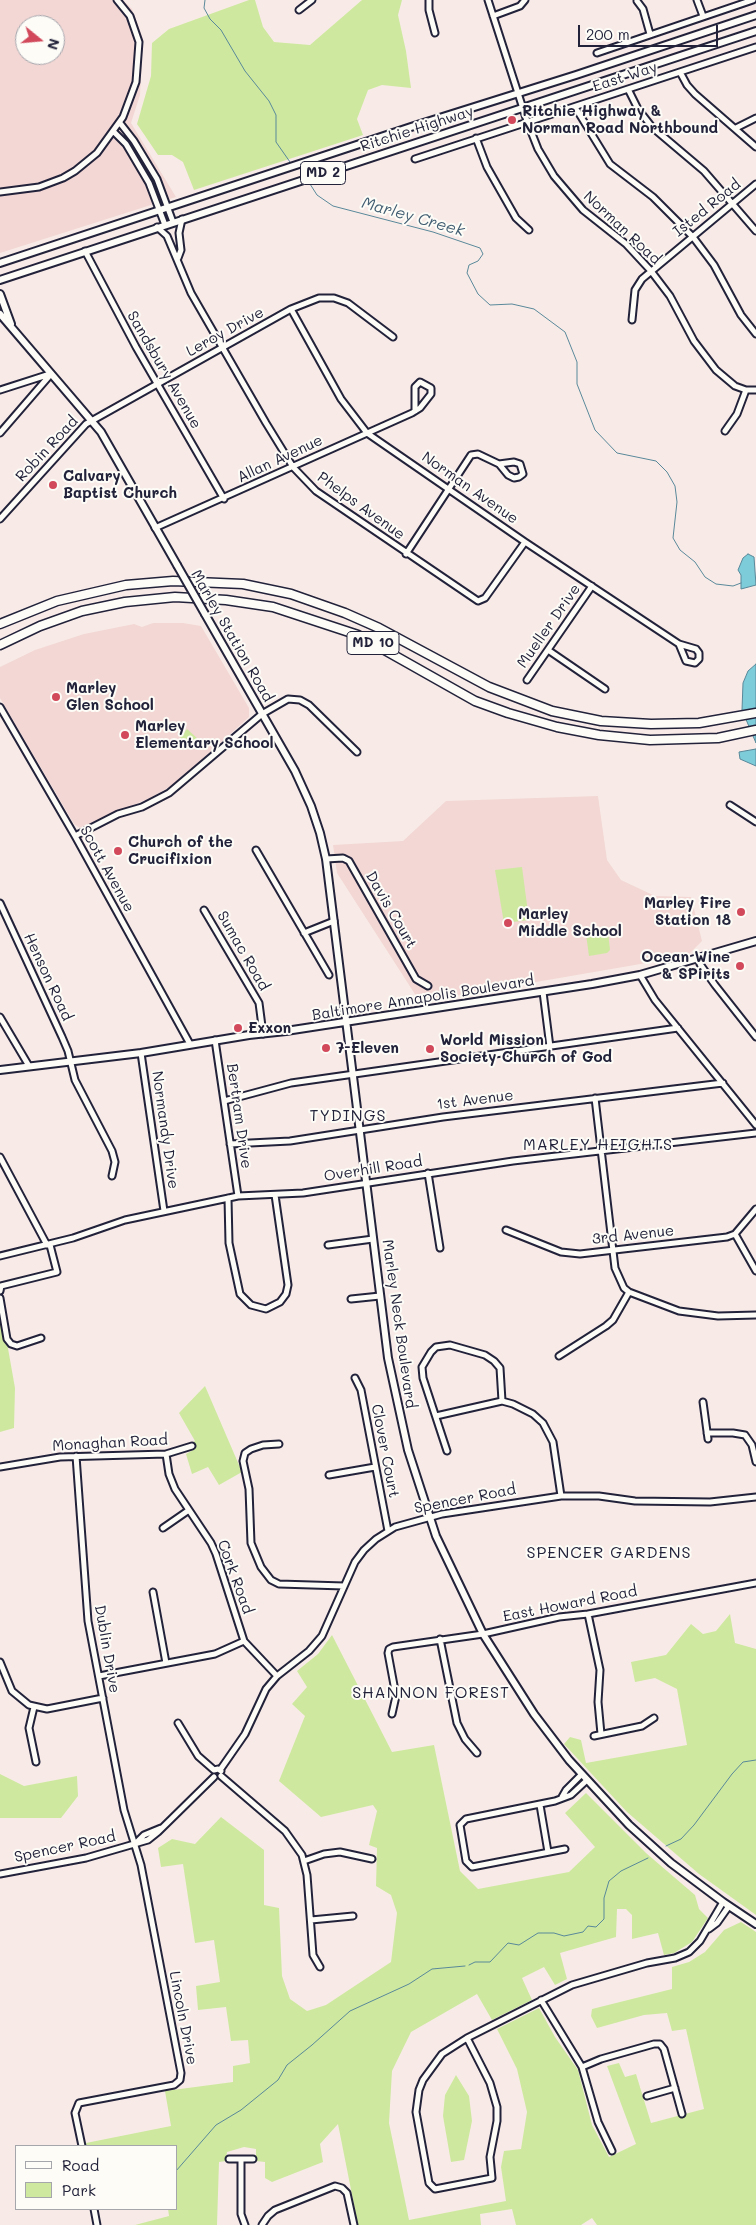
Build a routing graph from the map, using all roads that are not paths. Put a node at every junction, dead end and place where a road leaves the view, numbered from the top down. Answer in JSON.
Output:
{"nodes":[{"id":1,"x":117,"y":0,"type":"edge"},
{"id":2,"x":312,"y":0,"type":"edge"},
{"id":3,"x":429,"y":0,"type":"edge"},
{"id":4,"x":488,"y":0,"type":"edge"},
{"id":5,"x":525,"y":0,"type":"edge"},
{"id":6,"x":697,"y":0,"type":"edge"},
{"id":7,"x":753,"y":0,"type":"edge"},
{"id":8,"x":637,"y":1,"type":"edge"},
{"id":9,"x":299,"y":10,"type":"dead end"},
{"id":10,"x":756,"y":15,"type":"edge"},
{"id":11,"x":493,"y":16,"type":"junction"},
{"id":12,"x":703,"y":16,"type":"junction"},
{"id":13,"x":756,"y":31,"type":"edge"},
{"id":14,"x":435,"y":33,"type":"dead end"},
{"id":15,"x":650,"y":34,"type":"junction"},
{"id":16,"x":756,"y":47,"type":"edge"},
{"id":17,"x":597,"y":53,"type":"dead end"},
{"id":18,"x":680,"y":72,"type":"junction"},
{"id":19,"x":628,"y":89,"type":"junction"},
{"id":20,"x":518,"y":94,"type":"junction"},
{"id":21,"x":575,"y":107,"type":"junction"},
{"id":22,"x":522,"y":108,"type":"junction"},
{"id":23,"x":756,"y":118,"type":"edge"},
{"id":24,"x":526,"y":121,"type":"junction"},
{"id":25,"x":120,"y":123,"type":"junction"},
{"id":26,"x":736,"y":128,"type":"junction"},
{"id":27,"x":114,"y":132,"type":"junction"},
{"id":28,"x":476,"y":138,"type":"junction"},
{"id":29,"x":756,"y":147,"type":"edge"},
{"id":30,"x":416,"y":159,"type":"dead end"},
{"id":31,"x":756,"y":184,"type":"edge"},
{"id":32,"x":0,"y":192,"type":"edge"},
{"id":33,"x":734,"y":203,"type":"junction"},
{"id":34,"x":169,"y":207,"type":"junction"},
{"id":35,"x":160,"y":210,"type":"junction"},
{"id":36,"x":182,"y":219,"type":"junction"},
{"id":37,"x":173,"y":222,"type":"junction"},
{"id":38,"x":165,"y":225,"type":"junction"},
{"id":39,"x":157,"y":227,"type":"junction"},
{"id":40,"x":529,"y":230,"type":"dead end"},
{"id":41,"x":756,"y":231,"type":"edge"},
{"id":42,"x":693,"y":236,"type":"junction"},
{"id":43,"x":85,"y":251,"type":"junction"},
{"id":44,"x":178,"y":258,"type":"junction"},
{"id":45,"x":0,"y":263,"type":"edge"},
{"id":46,"x":651,"y":270,"type":"junction"},
{"id":47,"x":0,"y":280,"type":"edge"},
{"id":48,"x":0,"y":294,"type":"edge"},
{"id":49,"x":291,"y":310,"type":"junction"},
{"id":50,"x":0,"y":314,"type":"edge"},
{"id":51,"x":632,"y":320,"type":"dead end"},
{"id":52,"x":13,"y":330,"type":"junction"},
{"id":53,"x":756,"y":334,"type":"edge"},
{"id":54,"x":393,"y":337,"type":"dead end"},
{"id":55,"x":222,"y":348,"type":"junction"},
{"id":56,"x":50,"y":374,"type":"junction"},
{"id":57,"x":157,"y":384,"type":"junction"},
{"id":58,"x":0,"y":390,"type":"edge"},
{"id":59,"x":746,"y":390,"type":"junction"},
{"id":60,"x":756,"y":390,"type":"edge"},
{"id":61,"x":415,"y":411,"type":"junction"},
{"id":62,"x":93,"y":421,"type":"junction"},
{"id":63,"x":725,"y":431,"type":"dead end"},
{"id":64,"x":0,"y":432,"type":"edge"},
{"id":65,"x":367,"y":433,"type":"junction"},
{"id":66,"x":499,"y":464,"type":"junction"},
{"id":67,"x":293,"y":467,"type":"junction"},
{"id":68,"x":450,"y":489,"type":"junction"},
{"id":69,"x":224,"y":499,"type":"junction"},
{"id":70,"x":0,"y":519,"type":"edge"},
{"id":71,"x":155,"y":528,"type":"junction"},
{"id":72,"x":525,"y":542,"type":"junction"},
{"id":73,"x":406,"y":554,"type":"junction"},
{"id":74,"x":592,"y":586,"type":"junction"},
{"id":75,"x":0,"y":624,"type":"edge"},
{"id":76,"x":679,"y":644,"type":"dead end"},
{"id":77,"x":0,"y":645,"type":"edge"},
{"id":78,"x":548,"y":650,"type":"junction"},
{"id":79,"x":527,"y":680,"type":"dead end"},
{"id":80,"x":605,"y":689,"type":"dead end"},
{"id":81,"x":0,"y":707,"type":"edge"},
{"id":82,"x":756,"y":713,"type":"edge"},
{"id":83,"x":262,"y":714,"type":"junction"},
{"id":84,"x":756,"y":730,"type":"edge"},
{"id":85,"x":357,"y":752,"type":"dead end"},
{"id":86,"x":730,"y":805,"type":"dead end"},
{"id":87,"x":756,"y":822,"type":"edge"},
{"id":88,"x":75,"y":836,"type":"junction"},
{"id":89,"x":256,"y":850,"type":"dead end"},
{"id":90,"x":326,"y":858,"type":"junction"},
{"id":91,"x":0,"y":903,"type":"edge"},
{"id":92,"x":204,"y":910,"type":"dead end"},
{"id":93,"x":334,"y":921,"type":"junction"},
{"id":94,"x":304,"y":933,"type":"junction"},
{"id":95,"x":756,"y":941,"type":"edge"},
{"id":96,"x":698,"y":958,"type":"junction"},
{"id":97,"x":329,"y":975,"type":"dead end"},
{"id":98,"x":640,"y":975,"type":"junction"},
{"id":99,"x":428,"y":986,"type":"dead end"},
{"id":100,"x":543,"y":992,"type":"junction"},
{"id":101,"x":0,"y":1016,"type":"edge"},
{"id":102,"x":346,"y":1022,"type":"junction"},
{"id":103,"x":678,"y":1028,"type":"junction"},
{"id":104,"x":263,"y":1034,"type":"junction"},
{"id":105,"x":756,"y":1037,"type":"edge"},
{"id":106,"x":215,"y":1040,"type":"junction"},
{"id":107,"x":190,"y":1044,"type":"junction"},
{"id":108,"x":550,"y":1047,"type":"junction"},
{"id":109,"x":141,"y":1053,"type":"junction"},
{"id":110,"x":69,"y":1062,"type":"junction"},
{"id":111,"x":29,"y":1066,"type":"junction"},
{"id":112,"x":0,"y":1070,"type":"edge"},
{"id":113,"x":352,"y":1076,"type":"junction"},
{"id":114,"x":723,"y":1084,"type":"junction"},
{"id":115,"x":595,"y":1098,"type":"junction"},
{"id":116,"x":224,"y":1102,"type":"junction"},
{"id":117,"x":756,"y":1125,"type":"edge"},
{"id":118,"x":360,"y":1129,"type":"junction"},
{"id":119,"x":756,"y":1133,"type":"edge"},
{"id":120,"x":230,"y":1144,"type":"junction"},
{"id":121,"x":602,"y":1151,"type":"junction"},
{"id":122,"x":0,"y":1157,"type":"edge"},
{"id":123,"x":428,"y":1173,"type":"junction"},
{"id":124,"x":112,"y":1176,"type":"dead end"},
{"id":125,"x":366,"y":1182,"type":"junction"},
{"id":126,"x":275,"y":1194,"type":"junction"},
{"id":127,"x":238,"y":1196,"type":"junction"},
{"id":128,"x":228,"y":1198,"type":"junction"},
{"id":129,"x":756,"y":1209,"type":"edge"},
{"id":130,"x":164,"y":1211,"type":"junction"},
{"id":131,"x":506,"y":1230,"type":"dead end"},
{"id":132,"x":734,"y":1234,"type":"junction"},
{"id":133,"x":373,"y":1239,"type":"junction"},
{"id":134,"x":49,"y":1245,"type":"junction"},
{"id":135,"x":328,"y":1245,"type":"dead end"},
{"id":136,"x":440,"y":1248,"type":"dead end"},
{"id":137,"x":613,"y":1250,"type":"junction"},
{"id":138,"x":0,"y":1256,"type":"edge"},
{"id":139,"x":756,"y":1271,"type":"edge"},
{"id":140,"x":0,"y":1291,"type":"edge"},
{"id":141,"x":629,"y":1292,"type":"junction"},
{"id":142,"x":380,"y":1296,"type":"junction"},
{"id":143,"x":0,"y":1298,"type":"edge"},
{"id":144,"x":351,"y":1299,"type":"dead end"},
{"id":145,"x":756,"y":1315,"type":"edge"},
{"id":146,"x":41,"y":1338,"type":"dead end"},
{"id":147,"x":559,"y":1356,"type":"dead end"},
{"id":148,"x":355,"y":1378,"type":"dead end"},
{"id":149,"x":502,"y":1401,"type":"junction"},
{"id":150,"x":703,"y":1402,"type":"dead end"},
{"id":151,"x":436,"y":1416,"type":"junction"},
{"id":152,"x":279,"y":1444,"type":"dead end"},
{"id":153,"x":192,"y":1446,"type":"dead end"},
{"id":154,"x":447,"y":1451,"type":"dead end"},
{"id":155,"x":166,"y":1454,"type":"junction"},
{"id":156,"x":76,"y":1456,"type":"junction"},
{"id":157,"x":756,"y":1462,"type":"edge"},
{"id":158,"x":375,"y":1466,"type":"junction"},
{"id":159,"x":0,"y":1467,"type":"edge"},
{"id":160,"x":329,"y":1475,"type":"dead end"},
{"id":161,"x":561,"y":1496,"type":"junction"},
{"id":162,"x":756,"y":1496,"type":"edge"},
{"id":163,"x":189,"y":1510,"type":"junction"},
{"id":164,"x":429,"y":1517,"type":"junction"},
{"id":165,"x":163,"y":1528,"type":"dead end"},
{"id":166,"x":388,"y":1530,"type":"junction"},
{"id":167,"x":756,"y":1582,"type":"edge"},
{"id":168,"x":344,"y":1586,"type":"junction"},
{"id":169,"x":153,"y":1592,"type":"dead end"},
{"id":170,"x":588,"y":1614,"type":"junction"},
{"id":171,"x":483,"y":1634,"type":"junction"},
{"id":172,"x":440,"y":1639,"type":"junction"},
{"id":173,"x":244,"y":1641,"type":"junction"},
{"id":174,"x":0,"y":1662,"type":"edge"},
{"id":175,"x":166,"y":1663,"type":"junction"},
{"id":176,"x":99,"y":1676,"type":"junction"},
{"id":177,"x":277,"y":1676,"type":"junction"},
{"id":178,"x":103,"y":1698,"type":"junction"},
{"id":179,"x":34,"y":1706,"type":"junction"},
{"id":180,"x":392,"y":1714,"type":"dead end"},
{"id":181,"x":654,"y":1718,"type":"dead end"},
{"id":182,"x":178,"y":1723,"type":"dead end"},
{"id":183,"x":601,"y":1734,"type":"junction"},
{"id":184,"x":594,"y":1736,"type":"dead end"},
{"id":185,"x":477,"y":1753,"type":"dead end"},
{"id":186,"x":36,"y":1762,"type":"dead end"},
{"id":187,"x":214,"y":1770,"type":"junction"},
{"id":188,"x":221,"y":1773,"type":"junction"},
{"id":189,"x":581,"y":1775,"type":"junction"},
{"id":190,"x":214,"y":1777,"type":"junction"},
{"id":191,"x":586,"y":1781,"type":"junction"},
{"id":192,"x":562,"y":1798,"type":"junction"},
{"id":193,"x":540,"y":1805,"type":"junction"},
{"id":194,"x":136,"y":1844,"type":"junction"},
{"id":195,"x":565,"y":1849,"type":"dead end"},
{"id":196,"x":548,"y":1852,"type":"junction"},
{"id":197,"x":372,"y":1858,"type":"dead end"},
{"id":198,"x":304,"y":1860,"type":"junction"},
{"id":199,"x":0,"y":1874,"type":"edge"},
{"id":200,"x":726,"y":1904,"type":"junction"},
{"id":201,"x":353,"y":1916,"type":"dead end"},
{"id":202,"x":310,"y":1920,"type":"junction"},
{"id":203,"x":756,"y":1924,"type":"edge"},
{"id":204,"x":320,"y":1967,"type":"dead end"},
{"id":205,"x":542,"y":2000,"type":"junction"},
{"id":206,"x":467,"y":2038,"type":"junction"},
{"id":207,"x":582,"y":2067,"type":"junction"},
{"id":208,"x":675,"y":2088,"type":"junction"},
{"id":209,"x":647,"y":2096,"type":"dead end"},
{"id":210,"x":682,"y":2114,"type":"dead end"},
{"id":211,"x":82,"y":2145,"type":"edge"},
{"id":212,"x":612,"y":2151,"type":"dead end"},
{"id":213,"x":229,"y":2159,"type":"dead end"},
{"id":214,"x":241,"y":2159,"type":"junction"},
{"id":215,"x":253,"y":2159,"type":"dead end"},
{"id":216,"x":94,"y":2210,"type":"edge"},
{"id":217,"x":97,"y":2225,"type":"edge"},
{"id":218,"x":245,"y":2225,"type":"edge"},
{"id":219,"x":262,"y":2225,"type":"edge"},
{"id":220,"x":354,"y":2225,"type":"edge"}],
"edges":[{"from":1,"to":25,"type":"street"},
{"from":2,"to":9,"type":"street"},
{"from":3,"to":14,"type":"street"},
{"from":4,"to":11,"type":"street","name":"Norman Road"},
{"from":5,"to":11,"type":"street"},
{"from":6,"to":12,"type":"street"},
{"from":7,"to":12,"type":"street"},
{"from":8,"to":15,"type":"street"},
{"from":10,"to":20,"type":"main road","name":"Ritchie Highway","number":"MD 2"},
{"from":11,"to":20,"type":"street","name":"Norman Road"},
{"from":12,"to":15,"type":"street"},
{"from":13,"to":22,"type":"main road","name":"Ritchie Highway","number":"MD 2"},
{"from":15,"to":17,"type":"street"},
{"from":16,"to":18,"type":"street","name":"East Way"},
{"from":18,"to":19,"type":"street","name":"East Way"},
{"from":18,"to":26,"type":"street"},
{"from":19,"to":21,"type":"street","name":"East Way"},
{"from":19,"to":33,"type":"street"},
{"from":20,"to":22,"type":"street","name":"Norman Road"},
{"from":20,"to":34,"type":"main road","name":"Ritchie Highway","number":"MD 2"},
{"from":21,"to":24,"type":"street","name":"East Way"},
{"from":21,"to":42,"type":"street"},
{"from":22,"to":24,"type":"street","name":"Norman Road"},
{"from":22,"to":36,"type":"main road","name":"Ritchie Highway","number":"MD 2"},
{"from":23,"to":26,"type":"street"},
{"from":24,"to":28,"type":"street","name":"East Way"},
{"from":24,"to":46,"type":"street","name":"Norman Road"},
{"from":25,"to":27,"type":"street"},
{"from":25,"to":34,"type":"street"},
{"from":26,"to":29,"type":"street"},
{"from":27,"to":32,"type":"street"},
{"from":27,"to":35,"type":"street"},
{"from":28,"to":30,"type":"street","name":"East Way"},
{"from":28,"to":40,"type":"street"},
{"from":31,"to":33,"type":"street","name":"Isted Road"},
{"from":33,"to":41,"type":"street"},
{"from":33,"to":42,"type":"street","name":"Isted Road"},
{"from":34,"to":35,"type":"main road","name":"Ritchie Highway","number":"MD 2"},
{"from":34,"to":37,"type":"street"},
{"from":35,"to":38,"type":"street"},
{"from":35,"to":45,"type":"main road","name":"Ritchie Highway","number":"MD 2"},
{"from":36,"to":37,"type":"main road","name":"Ritchie Highway","number":"MD 2"},
{"from":36,"to":44,"type":"street","name":"Phelps Avenue"},
{"from":37,"to":38,"type":"main road","name":"Ritchie Highway","number":"MD 2"},
{"from":38,"to":39,"type":"main road","name":"Ritchie Highway","number":"MD 2"},
{"from":39,"to":43,"type":"main road","name":"Ritchie Highway","number":"MD 2"},
{"from":39,"to":44,"type":"street","name":"Phelps Avenue"},
{"from":42,"to":46,"type":"street","name":"Isted Road"},
{"from":42,"to":53,"type":"street"},
{"from":43,"to":47,"type":"main road","name":"Ritchie Highway","number":"MD 2"},
{"from":43,"to":57,"type":"street","name":"Sandsbury Avenue"},
{"from":44,"to":55,"type":"street","name":"Phelps Avenue"},
{"from":46,"to":51,"type":"street","name":"Isted Road"},
{"from":46,"to":59,"type":"street","name":"Norman Road"},
{"from":48,"to":52,"type":"main road","name":"Marley Station Road"},
{"from":49,"to":54,"type":"street","name":"Leroy Drive"},
{"from":49,"to":55,"type":"street","name":"Leroy Drive"},
{"from":49,"to":65,"type":"street","name":"Norman Avenue"},
{"from":50,"to":52,"type":"main road","name":"Marley Station Road"},
{"from":52,"to":56,"type":"main road","name":"Marley Station Road"},
{"from":55,"to":57,"type":"street","name":"Leroy Drive"},
{"from":55,"to":67,"type":"street","name":"Phelps Avenue"},
{"from":56,"to":58,"type":"street"},
{"from":56,"to":62,"type":"main road","name":"Marley Station Road"},
{"from":56,"to":64,"type":"street"},
{"from":57,"to":62,"type":"street","name":"Leroy Drive"},
{"from":57,"to":69,"type":"street","name":"Sandsbury Avenue"},
{"from":59,"to":60,"type":"street"},
{"from":59,"to":63,"type":"street"},
{"from":61,"to":61,"type":"street","name":"Allan Avenue"},
{"from":61,"to":65,"type":"street","name":"Allan Avenue"},
{"from":62,"to":70,"type":"street","name":"Robin Road"},
{"from":62,"to":71,"type":"main road","name":"Marley Station Road"},
{"from":65,"to":67,"type":"street","name":"Allan Avenue"},
{"from":65,"to":68,"type":"street","name":"Norman Avenue"},
{"from":66,"to":66,"type":"street"},
{"from":66,"to":68,"type":"street"},
{"from":67,"to":69,"type":"street","name":"Allan Avenue"},
{"from":67,"to":73,"type":"street","name":"Phelps Avenue"},
{"from":68,"to":72,"type":"street","name":"Norman Avenue"},
{"from":68,"to":73,"type":"street"},
{"from":69,"to":71,"type":"street","name":"Allan Avenue"},
{"from":71,"to":83,"type":"main road","name":"Marley Station Road","bridge":true},
{"from":72,"to":73,"type":"street","name":"Phelps Avenue"},
{"from":72,"to":74,"type":"street","name":"Norman Avenue"},
{"from":74,"to":76,"type":"street","name":"Norman Avenue"},
{"from":74,"to":78,"type":"street","name":"Mueller Drive"},
{"from":75,"to":82,"type":"highway","number":"MD 10"},
{"from":77,"to":84,"type":"highway","number":"MD 10"},
{"from":78,"to":79,"type":"street","name":"Mueller Drive"},
{"from":78,"to":80,"type":"street"},
{"from":81,"to":88,"type":"street","name":"Scott Avenue"},
{"from":83,"to":85,"type":"street"},
{"from":83,"to":88,"type":"street"},
{"from":83,"to":90,"type":"main road","name":"Marley Station Road"},
{"from":86,"to":87,"type":"street"},
{"from":88,"to":107,"type":"street","name":"Scott Avenue"},
{"from":89,"to":94,"type":"street"},
{"from":90,"to":93,"type":"main road","name":"Marley Station Road"},
{"from":90,"to":99,"type":"street","name":"Davis Court"},
{"from":91,"to":110,"type":"street","name":"Henson Road"},
{"from":92,"to":104,"type":"street","name":"Sumac Road"},
{"from":93,"to":94,"type":"street"},
{"from":93,"to":102,"type":"main road","name":"Marley Station Road"},
{"from":94,"to":97,"type":"street"},
{"from":95,"to":96,"type":"main road","name":"Baltimore Annapolis Boulevard"},
{"from":96,"to":98,"type":"main road","name":"Baltimore Annapolis Boulevard"},
{"from":96,"to":105,"type":"street"},
{"from":98,"to":100,"type":"main road","name":"Baltimore Annapolis Boulevard"},
{"from":98,"to":103,"type":"street"},
{"from":100,"to":102,"type":"main road","name":"Baltimore Annapolis Boulevard"},
{"from":100,"to":108,"type":"street"},
{"from":101,"to":111,"type":"street"},
{"from":102,"to":104,"type":"main road","name":"Baltimore Annapolis Boulevard"},
{"from":102,"to":113,"type":"main road","name":"Marley Neck Boulevard"},
{"from":103,"to":108,"type":"street"},
{"from":103,"to":114,"type":"street"},
{"from":104,"to":106,"type":"main road","name":"Baltimore Annapolis Boulevard"},
{"from":106,"to":107,"type":"main road","name":"Baltimore Annapolis Boulevard"},
{"from":106,"to":116,"type":"street","name":"Bertram Drive"},
{"from":107,"to":109,"type":"main road","name":"Baltimore Annapolis Boulevard"},
{"from":108,"to":113,"type":"street"},
{"from":109,"to":110,"type":"main road","name":"Baltimore Annapolis Boulevard"},
{"from":109,"to":130,"type":"street","name":"Normandy Drive"},
{"from":110,"to":111,"type":"main road","name":"Baltimore Annapolis Boulevard"},
{"from":110,"to":124,"type":"street","name":"Henson Road"},
{"from":111,"to":112,"type":"main road","name":"Baltimore Annapolis Boulevard"},
{"from":113,"to":116,"type":"street"},
{"from":113,"to":118,"type":"main road","name":"Marley Neck Boulevard"},
{"from":114,"to":115,"type":"street","name":"1st Avenue"},
{"from":114,"to":117,"type":"street"},
{"from":115,"to":118,"type":"street","name":"1st Avenue"},
{"from":115,"to":121,"type":"street"},
{"from":116,"to":120,"type":"street","name":"Bertram Drive"},
{"from":118,"to":120,"type":"street","name":"1st Avenue"},
{"from":118,"to":125,"type":"main road","name":"Marley Neck Boulevard"},
{"from":119,"to":121,"type":"street","name":"Overhill Road"},
{"from":120,"to":127,"type":"street","name":"Bertram Drive"},
{"from":121,"to":123,"type":"street","name":"Overhill Road"},
{"from":121,"to":137,"type":"street"},
{"from":122,"to":134,"type":"street"},
{"from":123,"to":125,"type":"street","name":"Overhill Road"},
{"from":123,"to":136,"type":"street"},
{"from":125,"to":126,"type":"street","name":"Overhill Road"},
{"from":125,"to":133,"type":"main road","name":"Marley Neck Boulevard"},
{"from":126,"to":127,"type":"street","name":"Overhill Road"},
{"from":126,"to":128,"type":"street"},
{"from":127,"to":128,"type":"street","name":"Overhill Road"},
{"from":128,"to":130,"type":"street","name":"Overhill Road"},
{"from":129,"to":132,"type":"street"},
{"from":130,"to":134,"type":"street","name":"Overhill Road"},
{"from":131,"to":137,"type":"street","name":"3rd Avenue"},
{"from":132,"to":137,"type":"street","name":"3rd Avenue"},
{"from":132,"to":139,"type":"street"},
{"from":133,"to":135,"type":"street"},
{"from":133,"to":142,"type":"main road","name":"Marley Neck Boulevard"},
{"from":134,"to":138,"type":"street","name":"Overhill Road"},
{"from":134,"to":140,"type":"street"},
{"from":137,"to":141,"type":"street"},
{"from":141,"to":145,"type":"street"},
{"from":141,"to":147,"type":"street"},
{"from":142,"to":144,"type":"street"},
{"from":142,"to":164,"type":"main road","name":"Marley Neck Boulevard"},
{"from":143,"to":146,"type":"street"},
{"from":148,"to":158,"type":"street","name":"Clover Court"},
{"from":149,"to":151,"type":"street"},
{"from":149,"to":151,"type":"street"},
{"from":149,"to":161,"type":"street"},
{"from":150,"to":157,"type":"street"},
{"from":151,"to":154,"type":"street"},
{"from":152,"to":168,"type":"street"},
{"from":153,"to":155,"type":"street","name":"Monaghan Road"},
{"from":155,"to":156,"type":"street","name":"Monaghan Road"},
{"from":155,"to":163,"type":"street","name":"Cork Road"},
{"from":156,"to":159,"type":"street","name":"Monaghan Road"},
{"from":156,"to":176,"type":"street","name":"Dublin Drive"},
{"from":158,"to":160,"type":"street"},
{"from":158,"to":166,"type":"street","name":"Clover Court"},
{"from":161,"to":162,"type":"street","name":"Spencer Road"},
{"from":161,"to":164,"type":"street","name":"Spencer Road"},
{"from":163,"to":165,"type":"street"},
{"from":163,"to":173,"type":"street","name":"Cork Road"},
{"from":164,"to":166,"type":"street","name":"Spencer Road"},
{"from":164,"to":171,"type":"main road","name":"Marley Neck Boulevard"},
{"from":166,"to":168,"type":"street","name":"Spencer Road"},
{"from":167,"to":170,"type":"street","name":"East Howard Road"},
{"from":168,"to":177,"type":"street","name":"Spencer Road"},
{"from":169,"to":175,"type":"street"},
{"from":170,"to":171,"type":"street","name":"East Howard Road"},
{"from":170,"to":183,"type":"street"},
{"from":171,"to":172,"type":"street","name":"East Howard Road"},
{"from":171,"to":189,"type":"main road","name":"Marley Neck Boulevard"},
{"from":172,"to":180,"type":"street","name":"East Howard Road"},
{"from":172,"to":185,"type":"street"},
{"from":173,"to":175,"type":"street"},
{"from":173,"to":177,"type":"street","name":"Cork Road"},
{"from":174,"to":179,"type":"street"},
{"from":175,"to":176,"type":"street"},
{"from":176,"to":178,"type":"street","name":"Dublin Drive"},
{"from":177,"to":188,"type":"street","name":"Spencer Road"},
{"from":178,"to":179,"type":"street"},
{"from":178,"to":194,"type":"street","name":"Dublin Drive"},
{"from":179,"to":186,"type":"street"},
{"from":181,"to":183,"type":"street"},
{"from":182,"to":187,"type":"street"},
{"from":183,"to":184,"type":"street"},
{"from":187,"to":188,"type":"street"},
{"from":187,"to":190,"type":"street"},
{"from":188,"to":190,"type":"street"},
{"from":188,"to":198,"type":"street"},
{"from":189,"to":191,"type":"main road","name":"Marley Neck Boulevard"},
{"from":189,"to":192,"type":"street"},
{"from":190,"to":194,"type":"street","name":"Spencer Road"},
{"from":191,"to":192,"type":"street"},
{"from":191,"to":200,"type":"main road","name":"Marley Neck Boulevard"},
{"from":192,"to":193,"type":"street"},
{"from":193,"to":196,"type":"street"},
{"from":193,"to":196,"type":"street"},
{"from":194,"to":199,"type":"street","name":"Spencer Road"},
{"from":194,"to":211,"type":"street","name":"Lincoln Drive"},
{"from":195,"to":196,"type":"street"},
{"from":197,"to":198,"type":"street"},
{"from":198,"to":202,"type":"street"},
{"from":200,"to":203,"type":"main road","name":"Marley Neck Boulevard"},
{"from":200,"to":205,"type":"street"},
{"from":201,"to":202,"type":"street"},
{"from":202,"to":204,"type":"street"},
{"from":205,"to":206,"type":"street"},
{"from":205,"to":207,"type":"street"},
{"from":206,"to":206,"type":"street"},
{"from":207,"to":208,"type":"street"},
{"from":207,"to":212,"type":"street"},
{"from":208,"to":209,"type":"street"},
{"from":208,"to":210,"type":"street"},
{"from":213,"to":214,"type":"street"},
{"from":214,"to":215,"type":"street"},
{"from":214,"to":218,"type":"street"},
{"from":216,"to":217,"type":"street"},
{"from":219,"to":220,"type":"street"}]}
